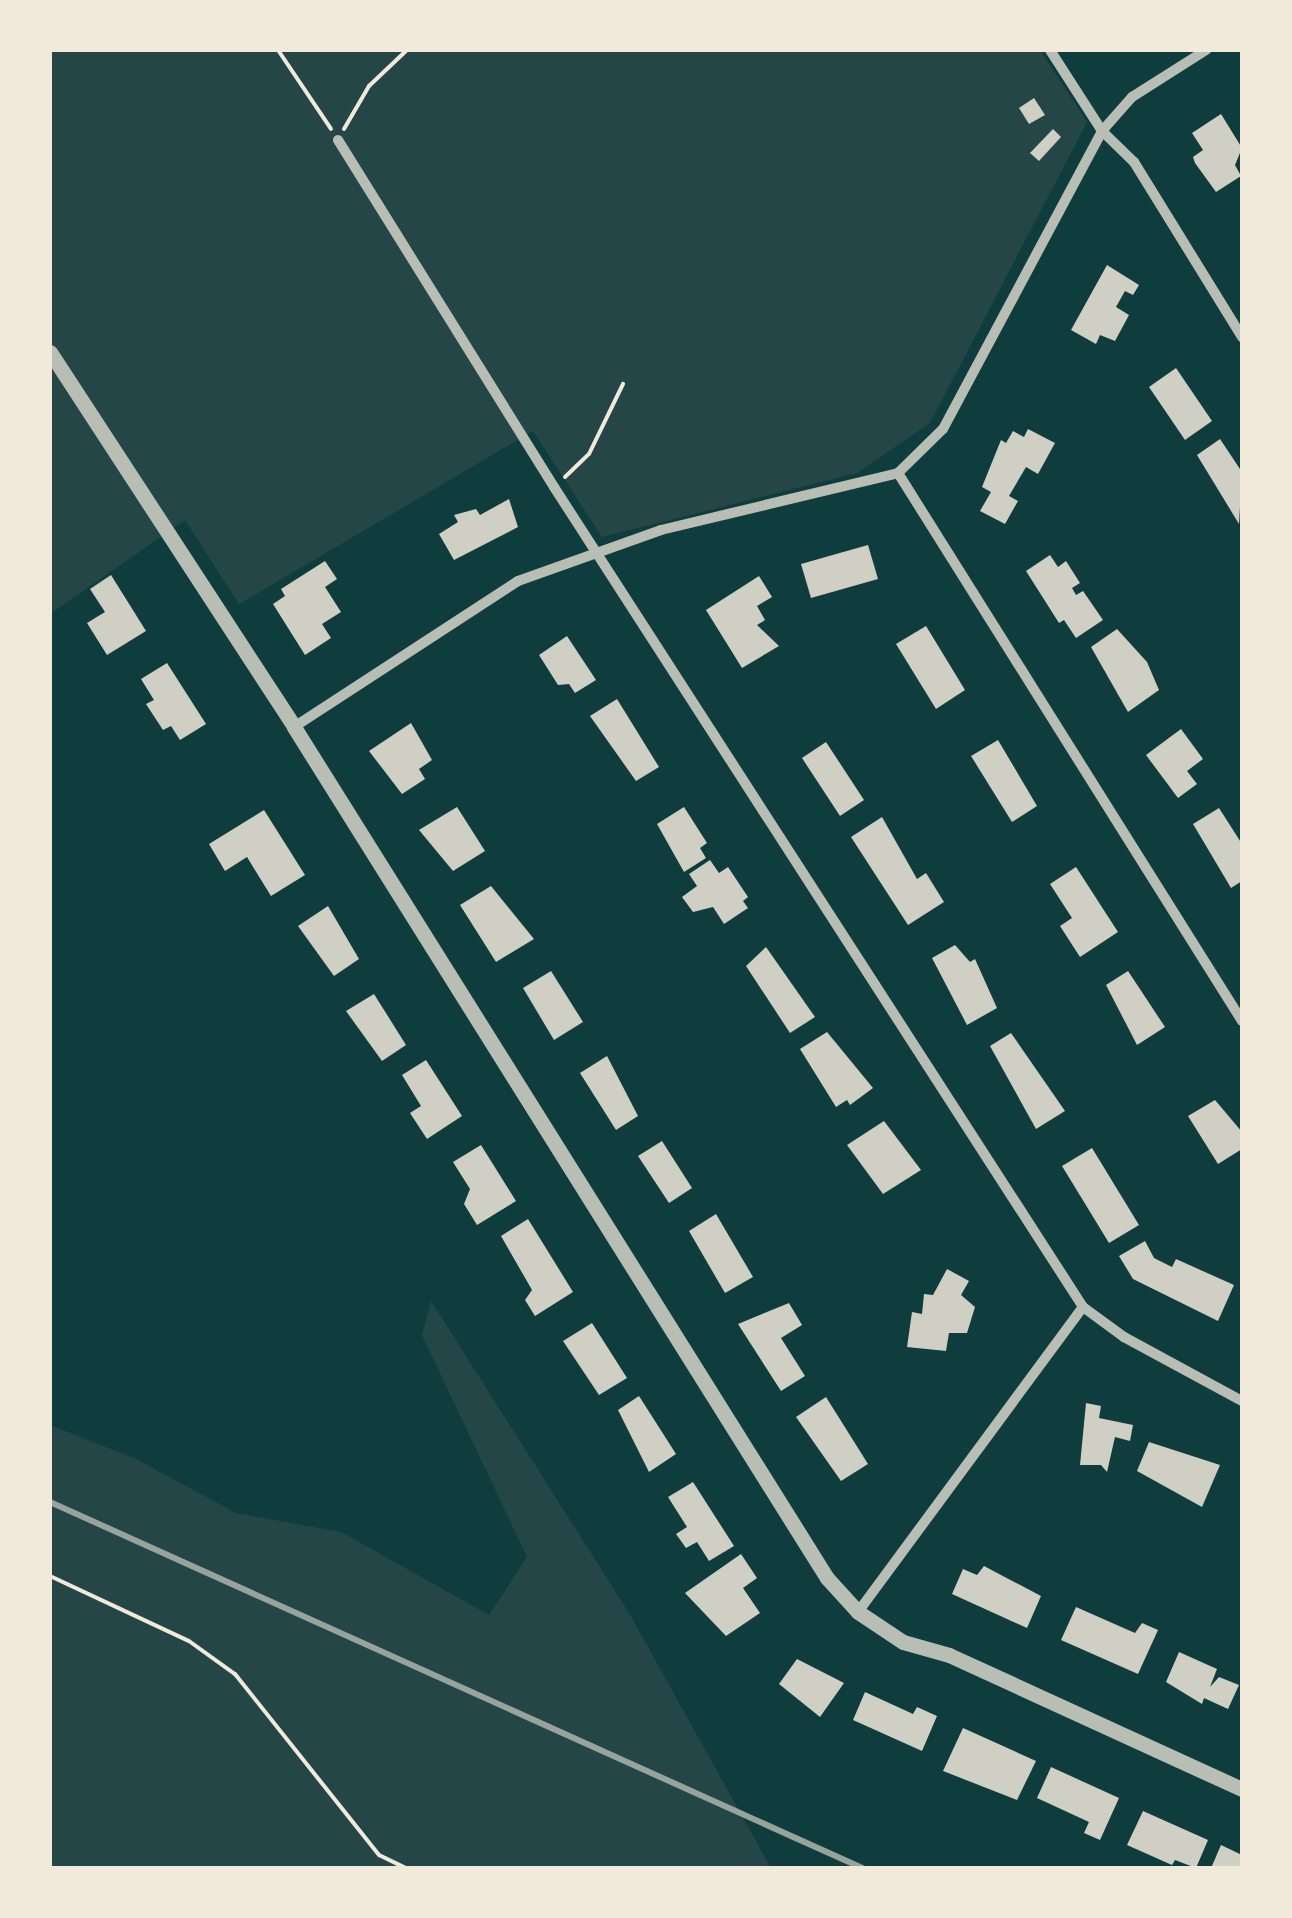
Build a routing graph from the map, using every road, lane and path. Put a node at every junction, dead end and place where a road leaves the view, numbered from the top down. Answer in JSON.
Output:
{"nodes":[{"id":1,"x":278,"y":50,"type":"edge"},
{"id":2,"x":407,"y":50,"type":"edge"},
{"id":3,"x":1050,"y":50,"type":"edge"},
{"id":4,"x":1206,"y":50,"type":"edge"},
{"id":5,"x":1102,"y":130,"type":"junction"},
{"id":6,"x":338,"y":140,"type":"junction"},
{"id":7,"x":1242,"y":337,"type":"edge"},
{"id":8,"x":50,"y":352,"type":"edge"},
{"id":9,"x":623,"y":384,"type":"dead end"},
{"id":10,"x":898,"y":474,"type":"junction"},
{"id":11,"x":554,"y":487,"type":"junction"},
{"id":12,"x":597,"y":550,"type":"junction"},
{"id":13,"x":294,"y":727,"type":"junction"},
{"id":14,"x":1242,"y":1020,"type":"edge"},
{"id":15,"x":1083,"y":1307,"type":"junction"},
{"id":16,"x":1242,"y":1400,"type":"edge"},
{"id":17,"x":50,"y":1576,"type":"edge"},
{"id":18,"x":858,"y":1612,"type":"junction"},
{"id":19,"x":1242,"y":1789,"type":"edge"},
{"id":20,"x":406,"y":1868,"type":"edge"}],
"edges":[{"from":1,"to":6,"type":"path"},
{"from":2,"to":6,"type":"path"},
{"from":3,"to":5,"type":"street"},
{"from":4,"to":5,"type":"street"},
{"from":5,"to":7,"type":"street"},
{"from":5,"to":10,"type":"street"},
{"from":6,"to":11,"type":"street"},
{"from":8,"to":13,"type":"street"},
{"from":9,"to":11,"type":"path"},
{"from":10,"to":12,"type":"street"},
{"from":10,"to":14,"type":"street"},
{"from":11,"to":12,"type":"street"},
{"from":12,"to":13,"type":"street"},
{"from":12,"to":15,"type":"street"},
{"from":13,"to":18,"type":"street"},
{"from":15,"to":16,"type":"street"},
{"from":15,"to":18,"type":"street"},
{"from":17,"to":20,"type":"path"},
{"from":18,"to":19,"type":"street"}]}
